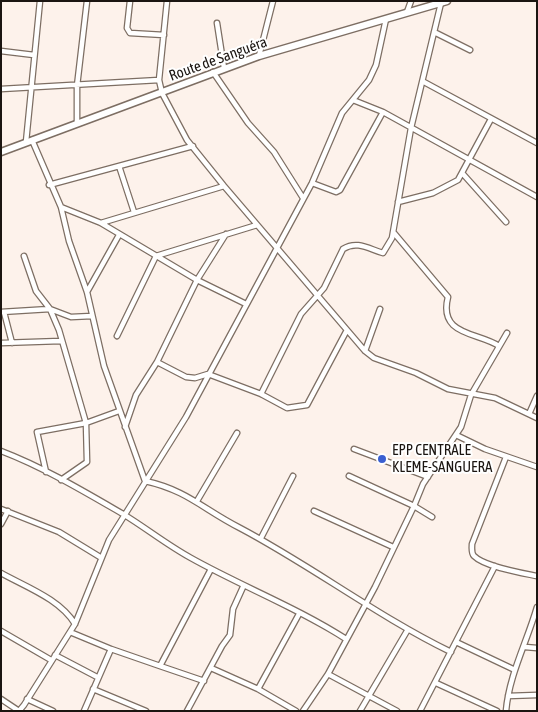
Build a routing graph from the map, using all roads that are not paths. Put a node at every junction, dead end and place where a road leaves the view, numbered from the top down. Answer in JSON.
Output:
{"nodes":[{"id":1,"x":40,"y":1,"type":"edge"},
{"id":2,"x":87,"y":1,"type":"edge"},
{"id":3,"x":130,"y":1,"type":"edge"},
{"id":4,"x":167,"y":1,"type":"edge"},
{"id":5,"x":273,"y":1,"type":"edge"},
{"id":6,"x":411,"y":1,"type":"edge"},
{"id":7,"x":444,"y":2,"type":"edge"},
{"id":8,"x":407,"y":12,"type":"junction"},
{"id":9,"x":386,"y":20,"type":"junction"},
{"id":10,"x":217,"y":23,"type":"dead end"},
{"id":11,"x":434,"y":32,"type":"junction"},
{"id":12,"x":164,"y":35,"type":"junction"},
{"id":13,"x":470,"y":50,"type":"dead end"},
{"id":14,"x":1,"y":51,"type":"edge"},
{"id":15,"x":34,"y":55,"type":"junction"},
{"id":16,"x":259,"y":56,"type":"junction"},
{"id":17,"x":224,"y":68,"type":"junction"},
{"id":18,"x":213,"y":72,"type":"junction"},
{"id":19,"x":159,"y":80,"type":"junction"},
{"id":20,"x":424,"y":82,"type":"junction"},
{"id":21,"x":76,"y":86,"type":"junction"},
{"id":22,"x":31,"y":88,"type":"junction"},
{"id":23,"x":1,"y":89,"type":"edge"},
{"id":24,"x":162,"y":93,"type":"junction"},
{"id":25,"x":354,"y":100,"type":"junction"},
{"id":26,"x":384,"y":112,"type":"junction"},
{"id":27,"x":491,"y":119,"type":"junction"},
{"id":28,"x":77,"y":123,"type":"junction"},
{"id":29,"x":412,"y":128,"type":"junction"},
{"id":30,"x":29,"y":141,"type":"junction"},
{"id":31,"x":537,"y":144,"type":"edge"},
{"id":32,"x":193,"y":146,"type":"junction"},
{"id":33,"x":1,"y":152,"type":"edge"},
{"id":34,"x":469,"y":159,"type":"junction"},
{"id":35,"x":119,"y":166,"type":"junction"},
{"id":36,"x":463,"y":174,"type":"junction"},
{"id":37,"x":312,"y":182,"type":"junction"},
{"id":38,"x":50,"y":185,"type":"junction"},
{"id":39,"x":224,"y":186,"type":"junction"},
{"id":40,"x":537,"y":197,"type":"edge"},
{"id":41,"x":303,"y":198,"type":"junction"},
{"id":42,"x":398,"y":202,"type":"junction"},
{"id":43,"x":61,"y":207,"type":"junction"},
{"id":44,"x":134,"y":212,"type":"junction"},
{"id":45,"x":506,"y":222,"type":"dead end"},
{"id":46,"x":101,"y":223,"type":"junction"},
{"id":47,"x":257,"y":225,"type":"junction"},
{"id":48,"x":394,"y":233,"type":"junction"},
{"id":49,"x":226,"y":234,"type":"junction"},
{"id":50,"x":119,"y":235,"type":"junction"},
{"id":51,"x":277,"y":248,"type":"junction"},
{"id":52,"x":24,"y":256,"type":"dead end"},
{"id":53,"x":156,"y":256,"type":"junction"},
{"id":54,"x":197,"y":280,"type":"junction"},
{"id":55,"x":87,"y":292,"type":"junction"},
{"id":56,"x":316,"y":295,"type":"junction"},
{"id":57,"x":246,"y":304,"type":"junction"},
{"id":58,"x":380,"y":308,"type":"dead end"},
{"id":59,"x":50,"y":309,"type":"junction"},
{"id":60,"x":2,"y":312,"type":"edge"},
{"id":61,"x":92,"y":316,"type":"junction"},
{"id":62,"x":347,"y":330,"type":"junction"},
{"id":63,"x":507,"y":333,"type":"dead end"},
{"id":64,"x":117,"y":336,"type":"dead end"},
{"id":65,"x":61,"y":341,"type":"junction"},
{"id":66,"x":12,"y":343,"type":"junction"},
{"id":67,"x":1,"y":344,"type":"edge"},
{"id":68,"x":499,"y":346,"type":"junction"},
{"id":69,"x":365,"y":351,"type":"junction"},
{"id":70,"x":157,"y":362,"type":"junction"},
{"id":71,"x":208,"y":374,"type":"junction"},
{"id":72,"x":260,"y":394,"type":"junction"},
{"id":73,"x":471,"y":395,"type":"junction"},
{"id":74,"x":537,"y":396,"type":"edge"},
{"id":75,"x":119,"y":411,"type":"junction"},
{"id":76,"x":529,"y":414,"type":"junction"},
{"id":77,"x":537,"y":418,"type":"edge"},
{"id":78,"x":86,"y":423,"type":"junction"},
{"id":79,"x":125,"y":427,"type":"junction"},
{"id":80,"x":237,"y":434,"type":"dead end"},
{"id":81,"x":456,"y":435,"type":"junction"},
{"id":82,"x":354,"y":449,"type":"dead end"},
{"id":83,"x":2,"y":451,"type":"edge"},
{"id":84,"x":506,"y":457,"type":"junction"},
{"id":85,"x":537,"y":467,"type":"edge"},
{"id":86,"x":46,"y":472,"type":"junction"},
{"id":87,"x":293,"y":476,"type":"dead end"},
{"id":88,"x":349,"y":476,"type":"dead end"},
{"id":89,"x":428,"y":477,"type":"junction"},
{"id":90,"x":61,"y":480,"type":"junction"},
{"id":91,"x":145,"y":481,"type":"junction"},
{"id":92,"x":198,"y":501,"type":"junction"},
{"id":93,"x":414,"y":506,"type":"junction"},
{"id":94,"x":1,"y":509,"type":"edge"},
{"id":95,"x":314,"y":511,"type":"dead end"},
{"id":96,"x":8,"y":512,"type":"junction"},
{"id":97,"x":124,"y":515,"type":"junction"},
{"id":98,"x":432,"y":518,"type":"dead end"},
{"id":99,"x":1,"y":524,"type":"edge"},
{"id":100,"x":261,"y":538,"type":"junction"},
{"id":101,"x":393,"y":548,"type":"junction"},
{"id":102,"x":100,"y":557,"type":"junction"},
{"id":103,"x":495,"y":566,"type":"junction"},
{"id":104,"x":211,"y":569,"type":"junction"},
{"id":105,"x":1,"y":573,"type":"edge"},
{"id":106,"x":537,"y":576,"type":"edge"},
{"id":107,"x":243,"y":587,"type":"junction"},
{"id":108,"x":365,"y":602,"type":"junction"},
{"id":109,"x":537,"y":607,"type":"edge"},
{"id":110,"x":299,"y":614,"type":"junction"},
{"id":111,"x":75,"y":624,"type":"junction"},
{"id":112,"x":1,"y":631,"type":"edge"},
{"id":113,"x":407,"y":631,"type":"junction"},
{"id":114,"x":70,"y":632,"type":"junction"},
{"id":115,"x":346,"y":639,"type":"junction"},
{"id":116,"x":456,"y":642,"type":"junction"},
{"id":117,"x":525,"y":647,"type":"junction"},
{"id":118,"x":537,"y":648,"type":"edge"},
{"id":119,"x":111,"y":649,"type":"junction"},
{"id":120,"x":451,"y":652,"type":"junction"},
{"id":121,"x":55,"y":655,"type":"junction"},
{"id":122,"x":51,"y":660,"type":"junction"},
{"id":123,"x":160,"y":666,"type":"junction"},
{"id":124,"x":211,"y":668,"type":"junction"},
{"id":125,"x":515,"y":670,"type":"junction"},
{"id":126,"x":328,"y":674,"type":"junction"},
{"id":127,"x":97,"y":677,"type":"junction"},
{"id":128,"x":204,"y":681,"type":"junction"},
{"id":129,"x":436,"y":683,"type":"junction"},
{"id":130,"x":93,"y":689,"type":"junction"},
{"id":131,"x":258,"y":689,"type":"junction"},
{"id":132,"x":537,"y":695,"type":"edge"},
{"id":133,"x":508,"y":696,"type":"junction"},
{"id":134,"x":367,"y":697,"type":"junction"},
{"id":135,"x":1,"y":699,"type":"edge"},
{"id":136,"x":27,"y":700,"type":"junction"},
{"id":137,"x":19,"y":711,"type":"edge"},
{"id":138,"x":53,"y":711,"type":"edge"},
{"id":139,"x":84,"y":711,"type":"edge"},
{"id":140,"x":146,"y":711,"type":"edge"},
{"id":141,"x":187,"y":711,"type":"edge"},
{"id":142,"x":296,"y":711,"type":"edge"},
{"id":143,"x":303,"y":711,"type":"edge"},
{"id":144,"x":360,"y":711,"type":"edge"},
{"id":145,"x":397,"y":711,"type":"edge"},
{"id":146,"x":420,"y":711,"type":"edge"},
{"id":147,"x":497,"y":711,"type":"edge"},
{"id":148,"x":506,"y":711,"type":"edge"}],
"edges":[{"from":1,"to":15,"type":"street"},
{"from":2,"to":21,"type":"street"},
{"from":3,"to":12,"type":"street"},
{"from":4,"to":12,"type":"street"},
{"from":5,"to":16,"type":"street"},
{"from":6,"to":8,"type":"street"},
{"from":7,"to":8,"type":"street","name":"Route de Sanguéra"},
{"from":7,"to":11,"type":"street"},
{"from":8,"to":9,"type":"street","name":"Route de Sanguéra"},
{"from":9,"to":16,"type":"street","name":"Route de Sanguéra"},
{"from":9,"to":25,"type":"street"},
{"from":10,"to":17,"type":"street"},
{"from":11,"to":13,"type":"street"},
{"from":11,"to":20,"type":"street"},
{"from":12,"to":19,"type":"street"},
{"from":14,"to":15,"type":"street"},
{"from":15,"to":22,"type":"street"},
{"from":16,"to":17,"type":"street","name":"Route de Sanguéra"},
{"from":17,"to":18,"type":"street","name":"Route de Sanguéra"},
{"from":18,"to":24,"type":"street","name":"Route de Sanguéra"},
{"from":18,"to":41,"type":"street"},
{"from":19,"to":21,"type":"street"},
{"from":19,"to":24,"type":"street"},
{"from":20,"to":27,"type":"street"},
{"from":20,"to":29,"type":"street"},
{"from":21,"to":22,"type":"street"},
{"from":21,"to":28,"type":"street"},
{"from":22,"to":23,"type":"street"},
{"from":22,"to":30,"type":"street"},
{"from":24,"to":28,"type":"street","name":"Route de Sanguéra"},
{"from":24,"to":32,"type":"street"},
{"from":25,"to":26,"type":"street"},
{"from":25,"to":37,"type":"street"},
{"from":26,"to":29,"type":"street"},
{"from":26,"to":37,"type":"street"},
{"from":27,"to":31,"type":"street"},
{"from":27,"to":34,"type":"street"},
{"from":28,"to":30,"type":"street","name":"Route de Sanguéra"},
{"from":29,"to":34,"type":"street"},
{"from":29,"to":42,"type":"street"},
{"from":30,"to":33,"type":"street","name":"Route de Sanguéra"},
{"from":30,"to":38,"type":"street"},
{"from":32,"to":35,"type":"street"},
{"from":32,"to":39,"type":"street"},
{"from":34,"to":36,"type":"street"},
{"from":34,"to":40,"type":"street"},
{"from":35,"to":38,"type":"street"},
{"from":35,"to":44,"type":"street"},
{"from":36,"to":42,"type":"street"},
{"from":36,"to":45,"type":"street"},
{"from":37,"to":41,"type":"street"},
{"from":38,"to":43,"type":"street"},
{"from":39,"to":44,"type":"street"},
{"from":39,"to":47,"type":"street"},
{"from":41,"to":51,"type":"street"},
{"from":42,"to":48,"type":"street"},
{"from":43,"to":46,"type":"street"},
{"from":43,"to":55,"type":"street"},
{"from":44,"to":46,"type":"street"},
{"from":46,"to":50,"type":"street"},
{"from":47,"to":49,"type":"street"},
{"from":47,"to":51,"type":"street"},
{"from":48,"to":56,"type":"street"},
{"from":48,"to":68,"type":"street"},
{"from":49,"to":53,"type":"street"},
{"from":49,"to":54,"type":"street"},
{"from":50,"to":53,"type":"street"},
{"from":50,"to":55,"type":"street"},
{"from":51,"to":56,"type":"street"},
{"from":51,"to":57,"type":"street"},
{"from":52,"to":59,"type":"street"},
{"from":53,"to":54,"type":"street"},
{"from":53,"to":64,"type":"street"},
{"from":54,"to":57,"type":"street"},
{"from":54,"to":70,"type":"street"},
{"from":55,"to":61,"type":"street"},
{"from":56,"to":62,"type":"street"},
{"from":56,"to":72,"type":"street"},
{"from":57,"to":71,"type":"street"},
{"from":58,"to":69,"type":"street"},
{"from":59,"to":60,"type":"street"},
{"from":59,"to":61,"type":"street"},
{"from":59,"to":65,"type":"street"},
{"from":60,"to":66,"type":"street"},
{"from":61,"to":75,"type":"street"},
{"from":62,"to":69,"type":"street"},
{"from":62,"to":72,"type":"street"},
{"from":63,"to":68,"type":"street"},
{"from":65,"to":66,"type":"street"},
{"from":65,"to":78,"type":"street"},
{"from":66,"to":67,"type":"street"},
{"from":68,"to":73,"type":"street"},
{"from":69,"to":73,"type":"street"},
{"from":70,"to":71,"type":"street"},
{"from":70,"to":79,"type":"street"},
{"from":71,"to":72,"type":"street"},
{"from":71,"to":91,"type":"street"},
{"from":73,"to":76,"type":"street"},
{"from":73,"to":81,"type":"street"},
{"from":74,"to":76,"type":"street"},
{"from":75,"to":78,"type":"street"},
{"from":75,"to":79,"type":"street"},
{"from":76,"to":77,"type":"street"},
{"from":78,"to":86,"type":"street"},
{"from":78,"to":90,"type":"street"},
{"from":79,"to":91,"type":"street"},
{"from":80,"to":92,"type":"street"},
{"from":81,"to":84,"type":"street"},
{"from":81,"to":89,"type":"street"},
{"from":82,"to":89,"type":"street"},
{"from":83,"to":86,"type":"street"},
{"from":84,"to":85,"type":"street"},
{"from":84,"to":103,"type":"street"},
{"from":86,"to":90,"type":"street"},
{"from":87,"to":100,"type":"street"},
{"from":88,"to":93,"type":"street"},
{"from":89,"to":93,"type":"street"},
{"from":90,"to":97,"type":"street"},
{"from":91,"to":92,"type":"street"},
{"from":91,"to":97,"type":"street"},
{"from":92,"to":100,"type":"street"},
{"from":93,"to":98,"type":"street"},
{"from":93,"to":101,"type":"street"},
{"from":94,"to":96,"type":"street"},
{"from":95,"to":101,"type":"street"},
{"from":96,"to":99,"type":"street"},
{"from":96,"to":102,"type":"street"},
{"from":97,"to":102,"type":"street"},
{"from":97,"to":104,"type":"street"},
{"from":100,"to":108,"type":"street"},
{"from":101,"to":108,"type":"street"},
{"from":102,"to":111,"type":"street"},
{"from":103,"to":106,"type":"street"},
{"from":103,"to":116,"type":"street"},
{"from":104,"to":107,"type":"street"},
{"from":104,"to":123,"type":"street"},
{"from":105,"to":111,"type":"street"},
{"from":107,"to":110,"type":"street"},
{"from":107,"to":124,"type":"street"},
{"from":108,"to":113,"type":"street"},
{"from":108,"to":115,"type":"street"},
{"from":109,"to":117,"type":"street"},
{"from":110,"to":115,"type":"street"},
{"from":110,"to":131,"type":"street"},
{"from":111,"to":114,"type":"street"},
{"from":112,"to":122,"type":"street"},
{"from":113,"to":120,"type":"street"},
{"from":113,"to":134,"type":"street"},
{"from":114,"to":119,"type":"street"},
{"from":114,"to":121,"type":"street"},
{"from":115,"to":126,"type":"street"},
{"from":116,"to":120,"type":"street"},
{"from":116,"to":125,"type":"street"},
{"from":117,"to":118,"type":"street"},
{"from":117,"to":125,"type":"street"},
{"from":119,"to":123,"type":"street"},
{"from":119,"to":127,"type":"street"},
{"from":120,"to":129,"type":"street"},
{"from":121,"to":122,"type":"street"},
{"from":121,"to":127,"type":"street"},
{"from":122,"to":136,"type":"street"},
{"from":123,"to":128,"type":"street"},
{"from":124,"to":128,"type":"street"},
{"from":124,"to":131,"type":"street"},
{"from":125,"to":133,"type":"street"},
{"from":126,"to":134,"type":"street"},
{"from":126,"to":143,"type":"street"},
{"from":127,"to":130,"type":"street"},
{"from":128,"to":141,"type":"street"},
{"from":129,"to":146,"type":"street"},
{"from":129,"to":147,"type":"street"},
{"from":130,"to":139,"type":"street"},
{"from":130,"to":140,"type":"street"},
{"from":131,"to":142,"type":"street"},
{"from":132,"to":133,"type":"street"},
{"from":133,"to":148,"type":"street"},
{"from":134,"to":144,"type":"street"},
{"from":134,"to":145,"type":"street"},
{"from":135,"to":137,"type":"street"},
{"from":136,"to":137,"type":"street"},
{"from":136,"to":138,"type":"street"}]}
